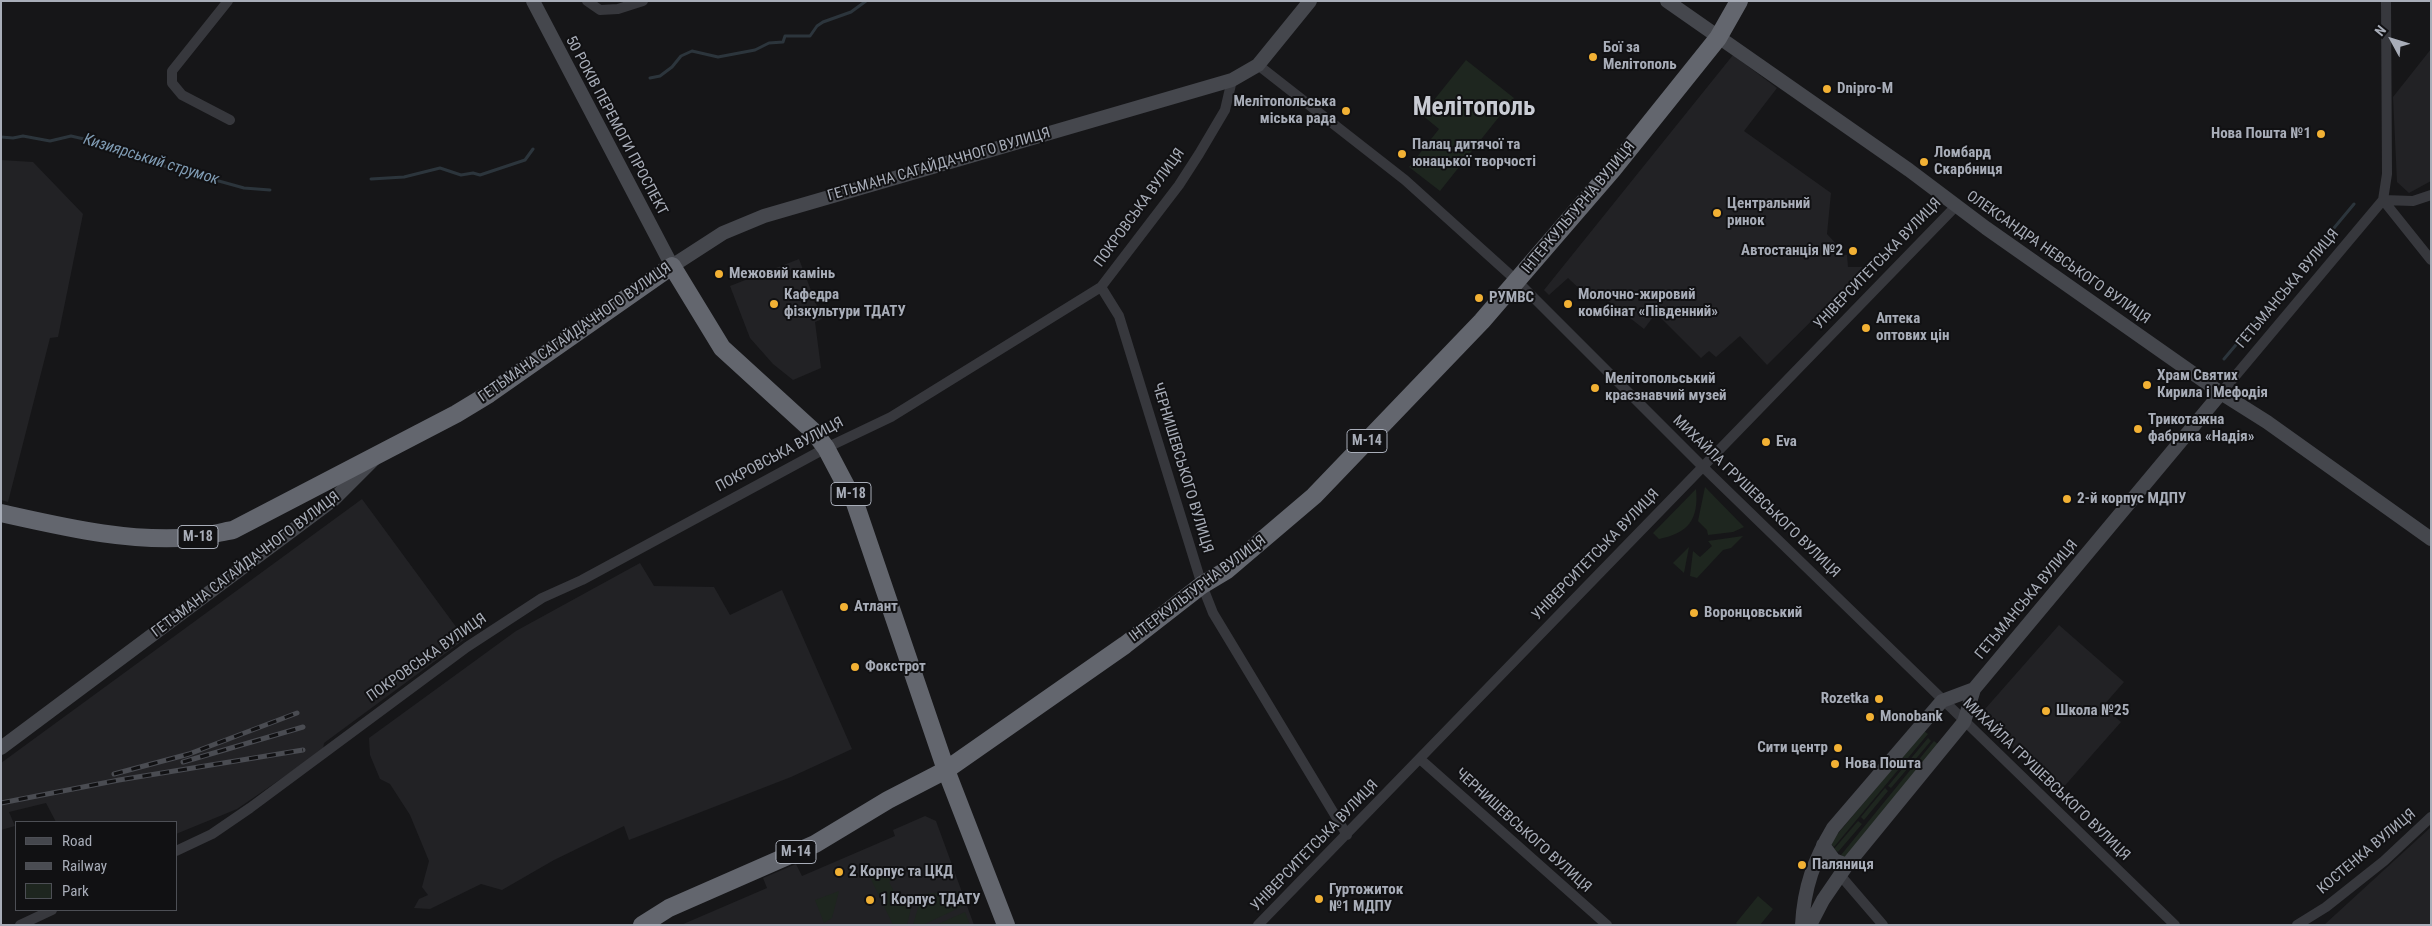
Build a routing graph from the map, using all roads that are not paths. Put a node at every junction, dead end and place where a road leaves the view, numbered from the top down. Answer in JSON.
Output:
{"nodes":[{"id":1,"x":228,"y":1,"type":"edge"},
{"id":2,"x":533,"y":1,"type":"edge"},
{"id":3,"x":587,"y":1,"type":"edge"},
{"id":4,"x":644,"y":1,"type":"edge"},
{"id":5,"x":1310,"y":1,"type":"edge"},
{"id":6,"x":1667,"y":1,"type":"edge"},
{"id":7,"x":1740,"y":1,"type":"edge"},
{"id":8,"x":2386,"y":1,"type":"edge"},
{"id":9,"x":1718,"y":38,"type":"junction"},
{"id":10,"x":1258,"y":65,"type":"junction"},
{"id":11,"x":1232,"y":80,"type":"junction"},
{"id":12,"x":230,"y":120,"type":"dead end"},
{"id":13,"x":2431,"y":195,"type":"edge"},
{"id":14,"x":2384,"y":200,"type":"junction"},
{"id":15,"x":1956,"y":206,"type":"junction"},
{"id":16,"x":2431,"y":260,"type":"edge"},
{"id":17,"x":672,"y":266,"type":"junction"},
{"id":18,"x":1517,"y":281,"type":"junction"},
{"id":19,"x":1101,"y":287,"type":"junction"},
{"id":20,"x":2221,"y":393,"type":"junction"},
{"id":21,"x":826,"y":448,"type":"junction"},
{"id":22,"x":378,"y":455,"type":"junction"},
{"id":23,"x":1702,"y":466,"type":"junction"},
{"id":24,"x":1,"y":513,"type":"edge"},
{"id":25,"x":2431,"y":539,"type":"edge"},
{"id":26,"x":1202,"y":585,"type":"junction"},
{"id":27,"x":1974,"y":689,"type":"junction"},
{"id":28,"x":1942,"y":701,"type":"junction"},
{"id":29,"x":1964,"y":722,"type":"junction"},
{"id":30,"x":1,"y":748,"type":"edge"},
{"id":31,"x":1420,"y":759,"type":"junction"},
{"id":32,"x":946,"y":770,"type":"junction"},
{"id":33,"x":2431,"y":817,"type":"edge"},
{"id":34,"x":1347,"y":834,"type":"junction"},
{"id":35,"x":1823,"y":845,"type":"junction"},
{"id":36,"x":178,"y":850,"type":"edge"},
{"id":37,"x":1843,"y":870,"type":"junction"},
{"id":38,"x":50,"y":911,"type":"edge"},
{"id":39,"x":20,"y":925,"type":"edge"},
{"id":40,"x":642,"y":925,"type":"edge"},
{"id":41,"x":1006,"y":925,"type":"edge"},
{"id":42,"x":1258,"y":925,"type":"edge"},
{"id":43,"x":1607,"y":925,"type":"edge"},
{"id":44,"x":1802,"y":925,"type":"edge"},
{"id":45,"x":1810,"y":925,"type":"edge"},
{"id":46,"x":1883,"y":925,"type":"edge"},
{"id":47,"x":2175,"y":925,"type":"edge"},
{"id":48,"x":2297,"y":925,"type":"edge"}],
"edges":[{"from":1,"to":12,"type":"street"},
{"from":2,"to":17,"type":"main road","name":"50 РОКІВ ПЕРЕМОГИ ПРОСПЕКТ"},
{"from":3,"to":4,"type":"street"},
{"from":5,"to":10,"type":"main road"},
{"from":6,"to":9,"type":"main road","name":"ОЛЕКСАНДРА НЕВСЬКОГО ВУЛИЦЯ"},
{"from":7,"to":9,"type":"highway","name":"ІНТЕРКУЛЬТУРНА ВУЛИЦЯ","number":"М-14"},
{"from":8,"to":14,"type":"street"},
{"from":9,"to":15,"type":"main road","name":"ОЛЕКСАНДРА НЕВСЬКОГО ВУЛИЦЯ"},
{"from":9,"to":18,"type":"highway","name":"ІНТЕРКУЛЬТУРНА ВУЛИЦЯ","number":"М-14"},
{"from":10,"to":11,"type":"main road"},
{"from":10,"to":18,"type":"street","name":"МИХАЙЛА ГРУШЕВСЬКОГО ВУЛИЦЯ"},
{"from":11,"to":17,"type":"main road","name":"ГЕТЬМАНА САГАЙДАЧНОГО ВУЛИЦЯ"},
{"from":11,"to":19,"type":"street","name":"ПОКРОВСЬКА ВУЛИЦЯ"},
{"from":13,"to":14,"type":"street"},
{"from":14,"to":16,"type":"street"},
{"from":14,"to":20,"type":"street","name":"ГЕТЬМАНСЬКА ВУЛИЦЯ"},
{"from":15,"to":20,"type":"main road","name":"ОЛЕКСАНДРА НЕВСЬКОГО ВУЛИЦЯ"},
{"from":15,"to":23,"type":"street","name":"УНІВЕРСИТЕТСЬКА ВУЛИЦЯ"},
{"from":17,"to":21,"type":"highway","number":"М-18"},
{"from":17,"to":22,"type":"highway","name":"ГЕТЬМАНА САГАЙДАЧНОГО ВУЛИЦЯ","number":"М-18"},
{"from":18,"to":23,"type":"street","name":"МИХАЙЛА ГРУШЕВСЬКОГО ВУЛИЦЯ"},
{"from":18,"to":26,"type":"highway","name":"ІНТЕРКУЛЬТУРНА ВУЛИЦЯ","number":"М-14"},
{"from":19,"to":21,"type":"street","name":"ПОКРОВСЬКА ВУЛИЦЯ"},
{"from":19,"to":26,"type":"street","name":"ЧЕРНИШЕВСЬКОГО ВУЛИЦЯ"},
{"from":20,"to":25,"type":"main road","name":"ОЛЕКСАНДРА НЕВСЬКОГО ВУЛИЦЯ"},
{"from":20,"to":27,"type":"main road","name":"ГЕТЬМАНСЬКА ВУЛИЦЯ"},
{"from":21,"to":32,"type":"highway","number":"М-18"},
{"from":21,"to":36,"type":"street","name":"ПОКРОВСЬКА ВУЛИЦЯ"},
{"from":22,"to":24,"type":"highway","number":"М-18"},
{"from":22,"to":30,"type":"main road","name":"ГЕТЬМАНА САГАЙДАЧНОГО ВУЛИЦЯ"},
{"from":23,"to":28,"type":"street","name":"МИХАЙЛА ГРУШЕВСЬКОГО ВУЛИЦЯ"},
{"from":23,"to":31,"type":"street","name":"УНІВЕРСИТЕТСЬКА ВУЛИЦЯ"},
{"from":26,"to":32,"type":"highway","name":"ІНТЕРКУЛЬТУРНА ВУЛИЦЯ","number":"М-14"},
{"from":26,"to":34,"type":"street","name":"ЧЕРНИШЕВСЬКОГО ВУЛИЦЯ"},
{"from":27,"to":28,"type":"main road","name":"ГЕТЬМАНСЬКА ВУЛИЦЯ"},
{"from":27,"to":29,"type":"main road","name":"ГЕТЬМАНСЬКА ВУЛИЦЯ"},
{"from":28,"to":29,"type":"street","name":"МИХАЙЛА ГРУШЕВСЬКОГО ВУЛИЦЯ"},
{"from":28,"to":35,"type":"main road","name":"ГЕТЬМАНСЬКА ВУЛИЦЯ"},
{"from":29,"to":37,"type":"main road","name":"ГЕТЬМАНСЬКА ВУЛИЦЯ"},
{"from":29,"to":47,"type":"street","name":"МИХАЙЛА ГРУШЕВСЬКОГО ВУЛИЦЯ"},
{"from":31,"to":34,"type":"street","name":"УНІВЕРСИТЕТСЬКА ВУЛИЦЯ"},
{"from":31,"to":43,"type":"street","name":"ЧЕРНИШЕВСЬКОГО ВУЛИЦЯ"},
{"from":32,"to":40,"type":"highway","name":"ІНТЕРКУЛЬТУРНА ВУЛИЦЯ","number":"М-14"},
{"from":32,"to":41,"type":"highway","number":"М-18"},
{"from":33,"to":48,"type":"street","name":"КОСТЕНКА ВУЛИЦЯ"},
{"from":34,"to":42,"type":"street","name":"УНІВЕРСИТЕТСЬКА ВУЛИЦЯ"},
{"from":35,"to":37,"type":"main road"},
{"from":35,"to":44,"type":"main road","name":"ГЕТЬМАНСЬКА ВУЛИЦЯ"},
{"from":37,"to":45,"type":"main road","name":"ГЕТЬМАНСЬКА ВУЛИЦЯ"},
{"from":37,"to":46,"type":"street"},
{"from":38,"to":39,"type":"street"}]}
